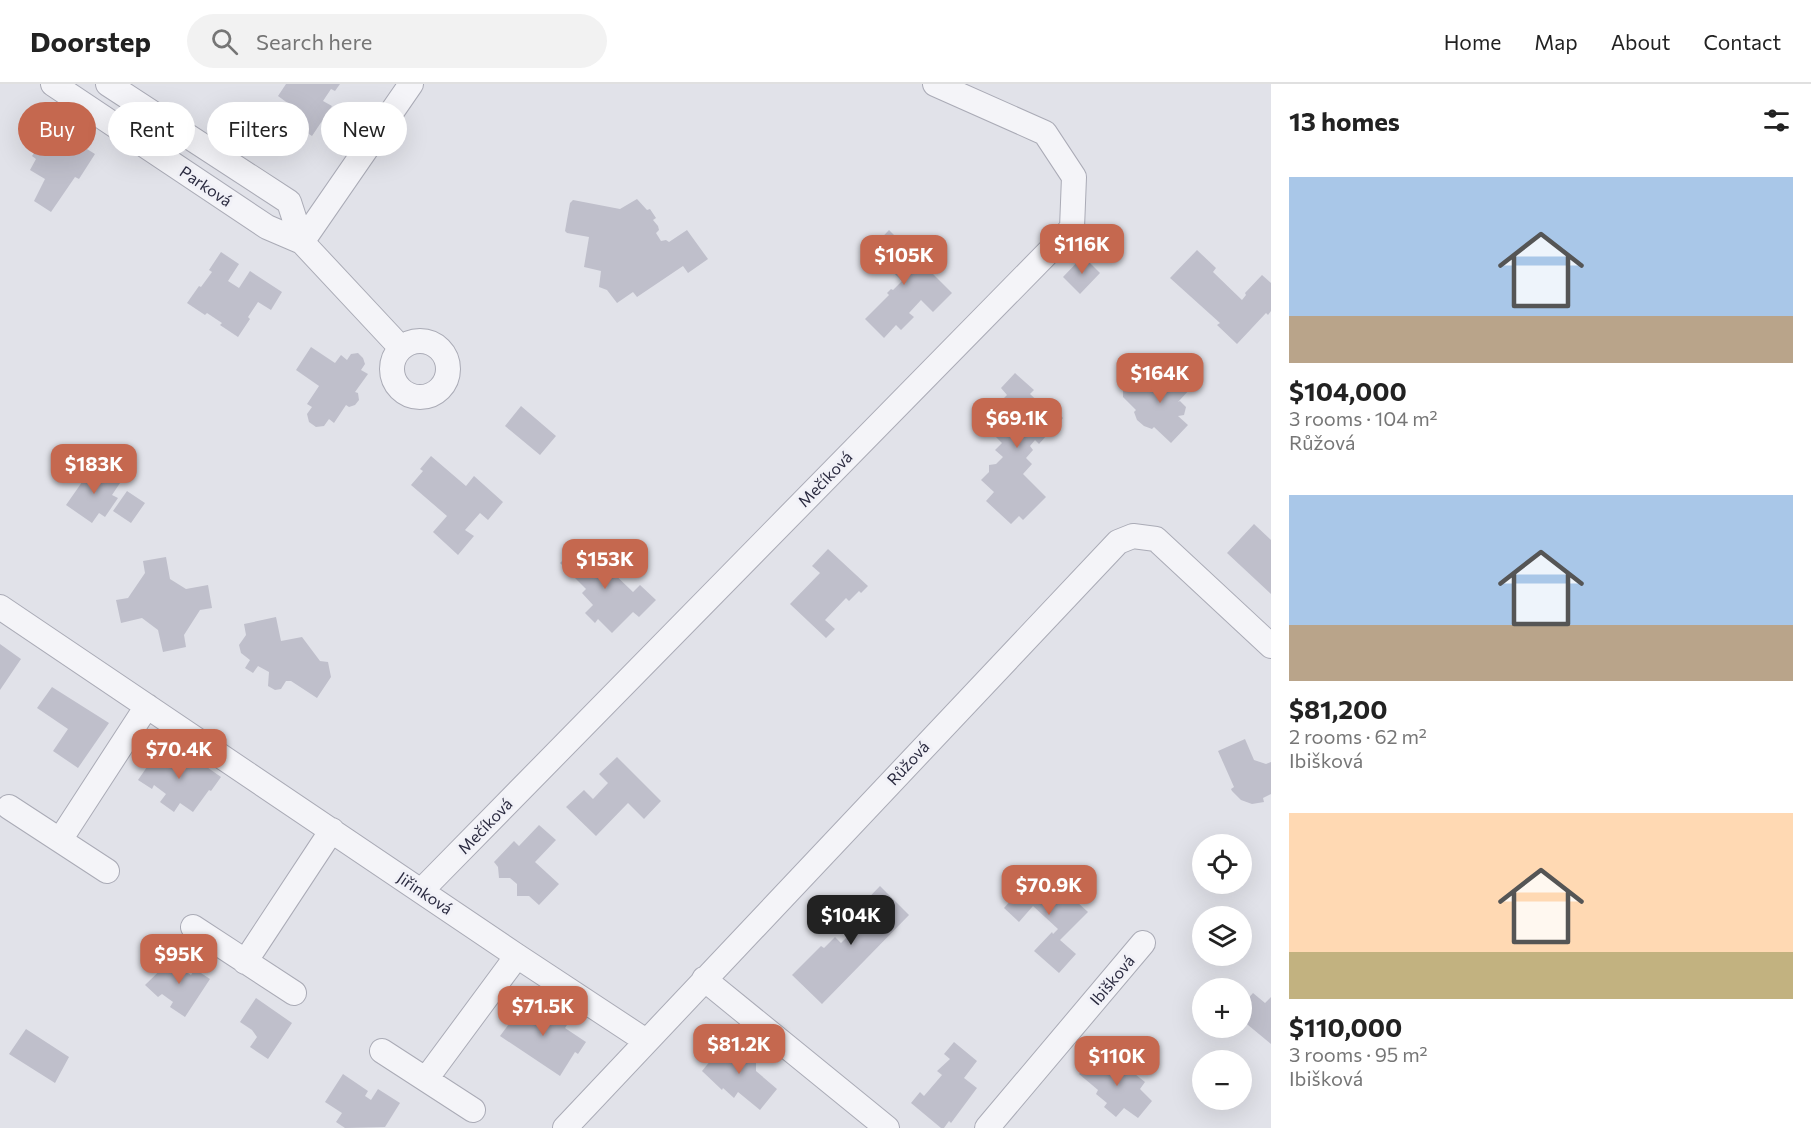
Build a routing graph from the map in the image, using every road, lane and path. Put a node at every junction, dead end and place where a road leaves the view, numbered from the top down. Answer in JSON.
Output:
{"nodes":[{"id":1,"x":53,"y":84,"type":"edge"},
{"id":2,"x":108,"y":84,"type":"edge"},
{"id":3,"x":411,"y":84,"type":"edge"},
{"id":4,"x":935,"y":84,"type":"edge"},
{"id":5,"x":302,"y":242,"type":"junction"},
{"id":6,"x":401,"y":348,"type":"dead end"},
{"id":7,"x":0,"y":607,"type":"edge"},
{"id":8,"x":1271,"y":646,"type":"edge"},
{"id":9,"x":147,"y":706,"type":"junction"},
{"id":10,"x":9,"y":807,"type":"dead end"},
{"id":11,"x":332,"y":831,"type":"junction"},
{"id":12,"x":60,"y":840,"type":"junction"},
{"id":13,"x":107,"y":872,"type":"dead end"},
{"id":14,"x":422,"y":891,"type":"junction"},
{"id":15,"x":193,"y":927,"type":"dead end"},
{"id":16,"x":1143,"y":943,"type":"dead end"},
{"id":17,"x":517,"y":956,"type":"junction"},
{"id":18,"x":245,"y":962,"type":"junction"},
{"id":19,"x":704,"y":979,"type":"junction"},
{"id":20,"x":294,"y":993,"type":"dead end"},
{"id":21,"x":646,"y":1041,"type":"junction"},
{"id":22,"x":382,"y":1051,"type":"dead end"},
{"id":23,"x":426,"y":1080,"type":"junction"},
{"id":24,"x":473,"y":1110,"type":"dead end"},
{"id":25,"x":565,"y":1128,"type":"edge"},
{"id":26,"x":887,"y":1128,"type":"edge"},
{"id":27,"x":987,"y":1128,"type":"edge"}],
"edges":[{"from":1,"to":5,"type":"street","name":"Parková"},
{"from":2,"to":5,"type":"street","name":"Parková"},
{"from":3,"to":5,"type":"street"},
{"from":4,"to":14,"type":"street","name":"Mečíková"},
{"from":5,"to":6,"type":"street","name":"Parková"},
{"from":7,"to":9,"type":"street","name":"Jiřinková"},
{"from":8,"to":19,"type":"street","name":"Růžová"},
{"from":9,"to":11,"type":"street","name":"Jiřinková"},
{"from":9,"to":12,"type":"street"},
{"from":10,"to":12,"type":"street"},
{"from":11,"to":14,"type":"street","name":"Jiřinková"},
{"from":11,"to":18,"type":"street"},
{"from":12,"to":13,"type":"street"},
{"from":14,"to":17,"type":"street","name":"Jiřinková"},
{"from":15,"to":18,"type":"street"},
{"from":16,"to":27,"type":"street","name":"Ibišková"},
{"from":17,"to":21,"type":"street","name":"Jiřinková"},
{"from":17,"to":23,"type":"street"},
{"from":18,"to":20,"type":"street"},
{"from":19,"to":21,"type":"street","name":"Růžová"},
{"from":19,"to":26,"type":"street"},
{"from":21,"to":25,"type":"street","name":"Růžová"},
{"from":22,"to":23,"type":"street"},
{"from":23,"to":24,"type":"street"}]}
